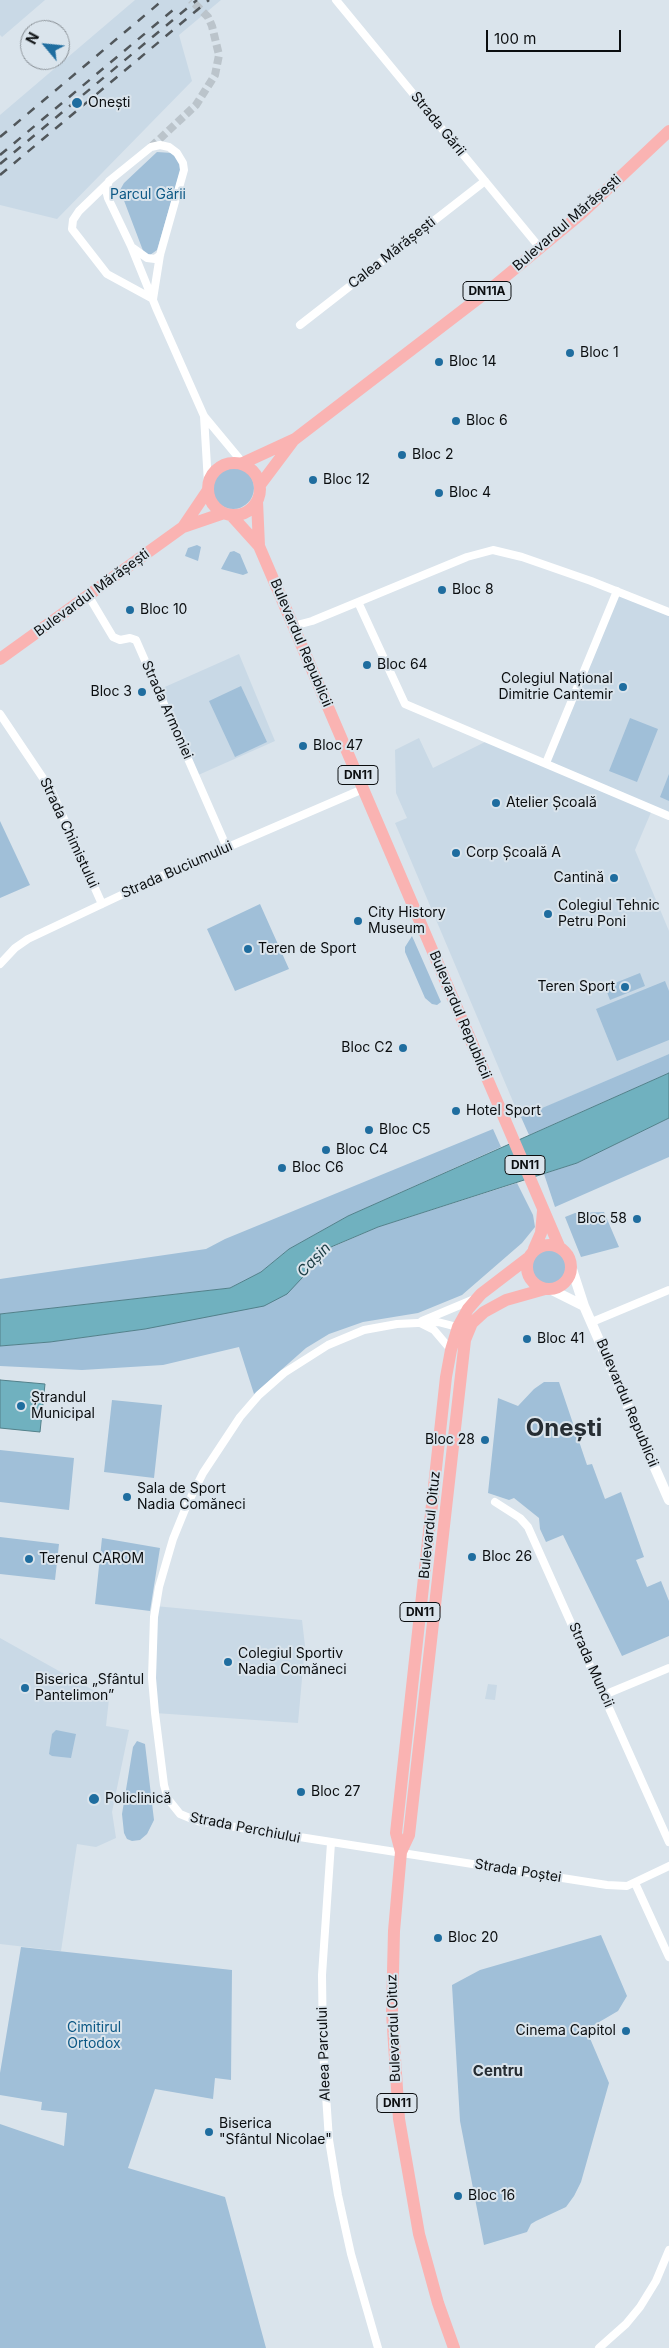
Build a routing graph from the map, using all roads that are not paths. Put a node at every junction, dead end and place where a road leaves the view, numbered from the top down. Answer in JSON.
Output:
{"nodes":[{"id":1,"x":336,"y":0,"type":"edge"},
{"id":2,"x":669,"y":131,"type":"edge"},
{"id":3,"x":485,"y":181,"type":"junction"},
{"id":4,"x":109,"y":182,"type":"junction"},
{"id":5,"x":131,"y":246,"type":"junction"},
{"id":6,"x":540,"y":248,"type":"junction"},
{"id":7,"x":160,"y":255,"type":"junction"},
{"id":8,"x":153,"y":299,"type":"junction"},
{"id":9,"x":300,"y":325,"type":"dead end"},
{"id":10,"x":204,"y":416,"type":"junction"},
{"id":11,"x":295,"y":439,"type":"junction"},
{"id":12,"x":243,"y":463,"type":"junction"},
{"id":13,"x":260,"y":485,"type":"junction"},
{"id":14,"x":208,"y":487,"type":"junction"},
{"id":15,"x":257,"y":501,"type":"junction"},
{"id":16,"x":228,"y":514,"type":"junction"},
{"id":17,"x":183,"y":527,"type":"junction"},
{"id":18,"x":259,"y":546,"type":"junction"},
{"id":19,"x":617,"y":591,"type":"junction"},
{"id":20,"x":88,"y":595,"type":"junction"},
{"id":21,"x":358,"y":602,"type":"junction"},
{"id":22,"x":669,"y":612,"type":"edge"},
{"id":23,"x":293,"y":626,"type":"junction"},
{"id":24,"x":0,"y":658,"type":"edge"},
{"id":25,"x":0,"y":714,"type":"edge"},
{"id":26,"x":546,"y":763,"type":"junction"},
{"id":27,"x":363,"y":788,"type":"junction"},
{"id":28,"x":669,"y":816,"type":"edge"},
{"id":29,"x":226,"y":848,"type":"junction"},
{"id":30,"x":102,"y":904,"type":"junction"},
{"id":31,"x":0,"y":964,"type":"edge"},
{"id":32,"x":543,"y":1209,"type":"junction"},
{"id":33,"x":559,"y":1246,"type":"junction"},
{"id":34,"x":531,"y":1254,"type":"junction"},
{"id":35,"x":571,"y":1266,"type":"junction"},
{"id":36,"x":548,"y":1289,"type":"junction"},
{"id":37,"x":669,"y":1290,"type":"edge"},
{"id":38,"x":482,"y":1294,"type":"junction"},
{"id":39,"x":584,"y":1306,"type":"junction"},
{"id":40,"x":418,"y":1322,"type":"junction"},
{"id":41,"x":592,"y":1322,"type":"junction"},
{"id":42,"x":463,"y":1329,"type":"junction"},
{"id":43,"x":451,"y":1350,"type":"junction"},
{"id":44,"x":446,"y":1372,"type":"junction"},
{"id":45,"x":461,"y":1374,"type":"junction"},
{"id":46,"x":669,"y":1500,"type":"edge"},
{"id":47,"x":495,"y":1502,"type":"dead end"},
{"id":48,"x":427,"y":1551,"type":"junction"},
{"id":49,"x":441,"y":1552,"type":"junction"},
{"id":50,"x":669,"y":1668,"type":"edge"},
{"id":51,"x":604,"y":1695,"type":"junction"},
{"id":52,"x":669,"y":1842,"type":"edge"},
{"id":53,"x":331,"y":1843,"type":"junction"},
{"id":54,"x":401,"y":1852,"type":"junction"},
{"id":55,"x":669,"y":1866,"type":"edge"},
{"id":56,"x":635,"y":1883,"type":"junction"},
{"id":57,"x":669,"y":1957,"type":"edge"},
{"id":58,"x":669,"y":2250,"type":"edge"},
{"id":59,"x":378,"y":2348,"type":"edge"},
{"id":60,"x":454,"y":2348,"type":"edge"},
{"id":61,"x":599,"y":2348,"type":"edge"}],
"edges":[{"from":1,"to":3,"type":"street","name":"Strada Gării"},
{"from":2,"to":6,"type":"main road","name":"Bulevardul Mărășești","number":"DN11A"},
{"from":3,"to":6,"type":"street","name":"Strada Gării"},
{"from":3,"to":9,"type":"street","name":"Calea Mărășești"},
{"from":4,"to":5,"type":"street"},
{"from":4,"to":7,"type":"street"},
{"from":4,"to":8,"type":"street"},
{"from":5,"to":7,"type":"street"},
{"from":5,"to":8,"type":"street"},
{"from":6,"to":11,"type":"main road","name":"Bulevardul Mărășești","number":"DN11A"},
{"from":7,"to":8,"type":"street"},
{"from":8,"to":10,"type":"street"},
{"from":10,"to":12,"type":"street"},
{"from":10,"to":14,"type":"street"},
{"from":11,"to":12,"type":"main road","name":"Bulevardul Mărășești"},
{"from":11,"to":13,"type":"main road","name":"Bulevardul Mărășești","number":"DN11A"},
{"from":12,"to":13,"type":"main road"},
{"from":12,"to":14,"type":"main road"},
{"from":13,"to":15,"type":"main road","number":"DN11"},
{"from":14,"to":16,"type":"main road","number":"DN11"},
{"from":14,"to":17,"type":"main road","name":"Bulevardul Mărășești"},
{"from":15,"to":16,"type":"main road"},
{"from":15,"to":18,"type":"main road","number":"DN11"},
{"from":16,"to":17,"type":"main road","name":"Bulevardul Mărășești"},
{"from":16,"to":18,"type":"main road","number":"DN11"},
{"from":17,"to":20,"type":"main road","name":"Bulevardul Mărășești"},
{"from":18,"to":23,"type":"main road","name":"Bulevardul Republicii","number":"DN11"},
{"from":19,"to":21,"type":"street"},
{"from":19,"to":22,"type":"street"},
{"from":19,"to":26,"type":"street"},
{"from":20,"to":24,"type":"main road","name":"Bulevardul Mărășești"},
{"from":20,"to":29,"type":"street","name":"Strada Armoniei"},
{"from":21,"to":23,"type":"street"},
{"from":21,"to":26,"type":"street"},
{"from":23,"to":27,"type":"main road","name":"Bulevardul Republicii","number":"DN11"},
{"from":25,"to":30,"type":"street","name":"Strada Chimistului"},
{"from":26,"to":28,"type":"street"},
{"from":27,"to":29,"type":"street","name":"Strada Buciumului"},
{"from":27,"to":32,"type":"main road","name":"Bulevardul Republicii","number":"DN11"},
{"from":29,"to":30,"type":"street","name":"Strada Buciumului"},
{"from":30,"to":31,"type":"street","name":"Strada Buciumului"},
{"from":32,"to":33,"type":"main road","name":"Bulevardul Republicii","number":"DN11"},
{"from":32,"to":34,"type":"main road","name":"Bulevardul Republicii","number":"DN11"},
{"from":33,"to":34,"type":"main road"},
{"from":33,"to":35,"type":"main road","number":"DN11"},
{"from":34,"to":36,"type":"main road","number":"DN11"},
{"from":34,"to":38,"type":"main road","name":"Bulevardul Oituz","number":"DN11"},
{"from":35,"to":36,"type":"main road","number":"DN11"},
{"from":35,"to":39,"type":"street","name":"Bulevardul Republicii"},
{"from":36,"to":39,"type":"street"},
{"from":36,"to":42,"type":"main road","name":"Bulevardul Oituz","number":"DN11"},
{"from":37,"to":41,"type":"street"},
{"from":38,"to":40,"type":"street","name":"Strada Perchiului"},
{"from":38,"to":42,"type":"main road","name":"Bulevardul Oituz","number":"DN11"},
{"from":39,"to":41,"type":"street","name":"Bulevardul Republicii"},
{"from":40,"to":42,"type":"street","name":"Strada Perchiului"},
{"from":40,"to":43,"type":"street"},
{"from":40,"to":53,"type":"street","name":"Strada Perchiului"},
{"from":41,"to":46,"type":"street","name":"Bulevardul Republicii"},
{"from":42,"to":43,"type":"main road","name":"Bulevardul Oituz","number":"DN11"},
{"from":42,"to":45,"type":"main road","name":"Bulevardul Oituz","number":"DN11"},
{"from":43,"to":44,"type":"main road","name":"Bulevardul Oituz","number":"DN11"},
{"from":44,"to":45,"type":"main road"},
{"from":44,"to":48,"type":"main road","name":"Bulevardul Oituz","number":"DN11"},
{"from":45,"to":49,"type":"main road","name":"Bulevardul Oituz","number":"DN11"},
{"from":47,"to":51,"type":"street","name":"Strada Muncii"},
{"from":48,"to":49,"type":"street","name":"Bulevardul Oituz"},
{"from":48,"to":54,"type":"main road","name":"Bulevardul Oituz","number":"DN11"},
{"from":49,"to":54,"type":"main road","name":"Bulevardul Oituz","number":"DN11"},
{"from":50,"to":51,"type":"street"},
{"from":51,"to":52,"type":"street","name":"Strada Muncii"},
{"from":53,"to":54,"type":"street","name":"Strada Perchiului"},
{"from":53,"to":59,"type":"street","name":"Aleea Parcului"},
{"from":54,"to":56,"type":"street","name":"Strada Poștei"},
{"from":54,"to":60,"type":"main road","name":"Bulevardul Oituz","number":"DN11"},
{"from":55,"to":56,"type":"street","name":"Strada Poștei"},
{"from":56,"to":57,"type":"street"},
{"from":58,"to":61,"type":"street"}]}
